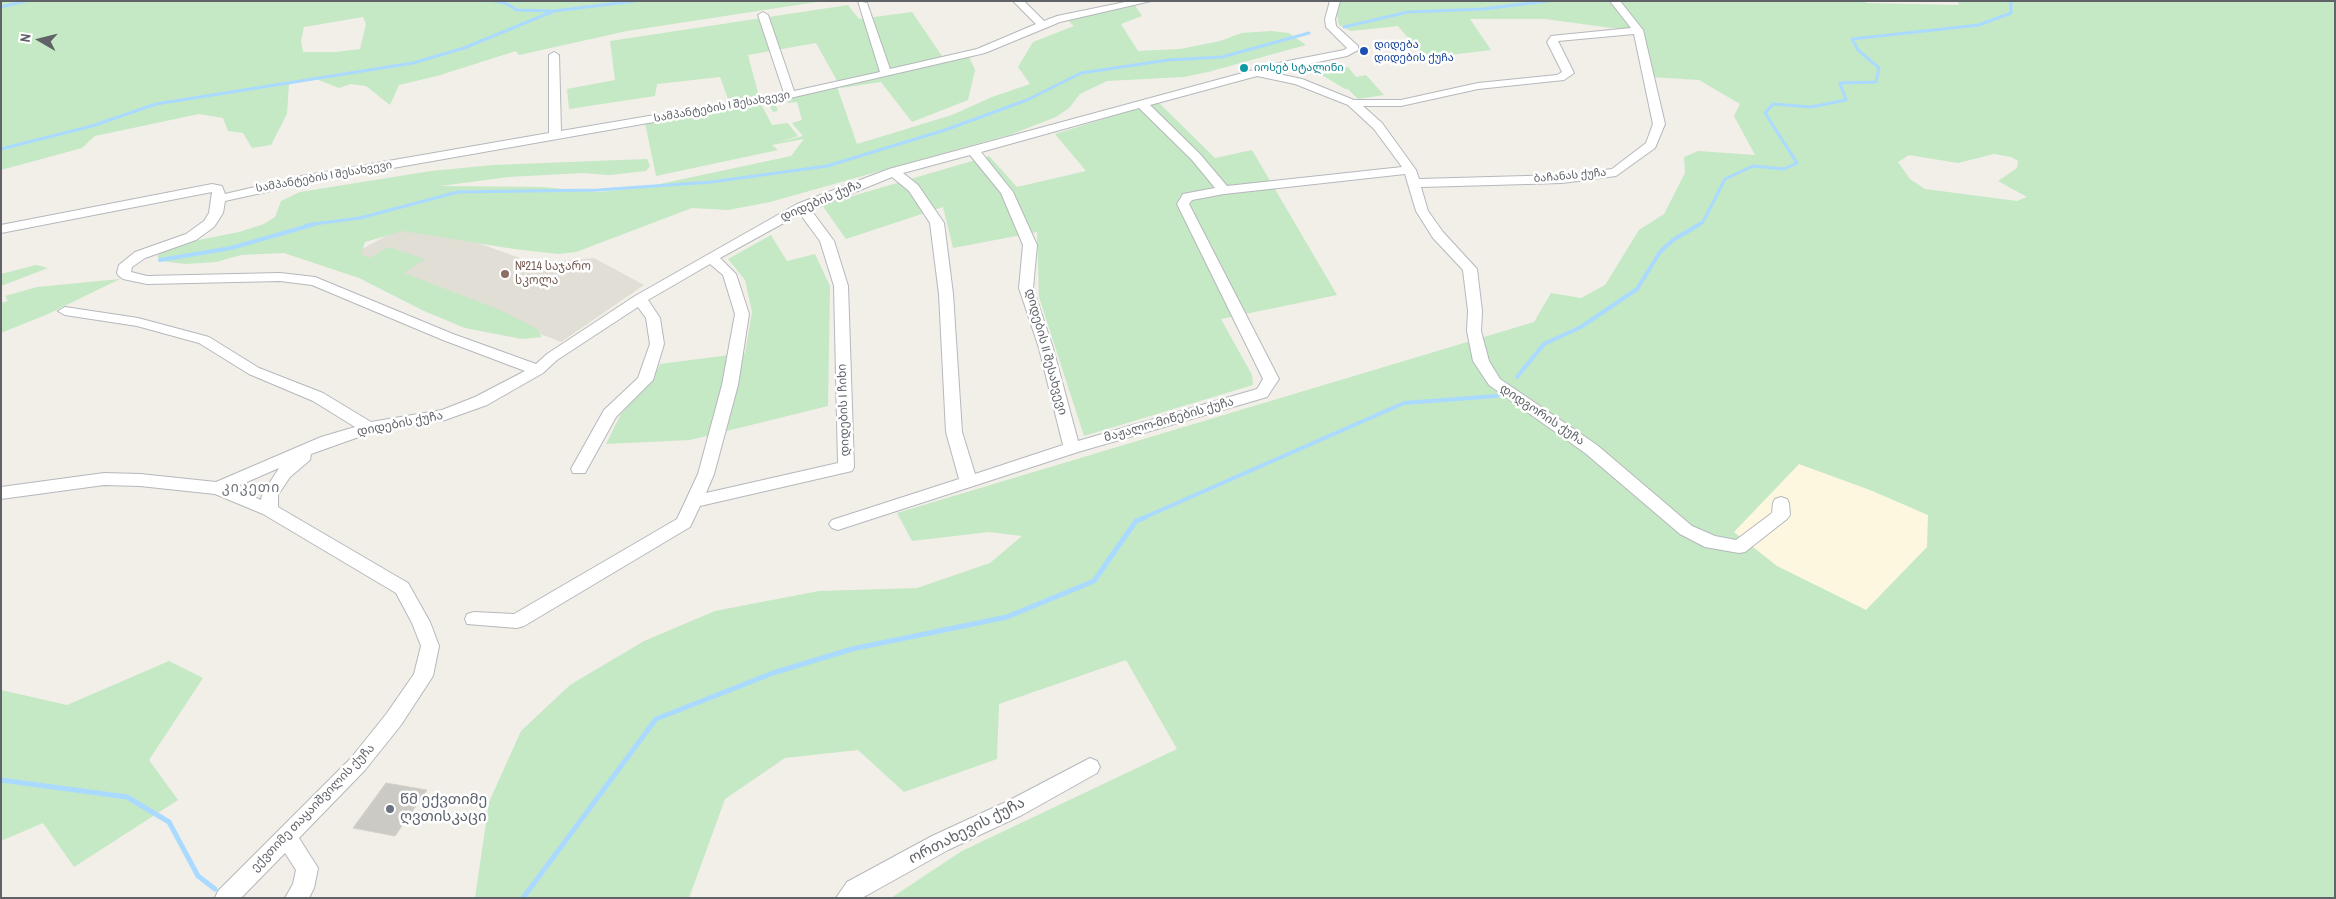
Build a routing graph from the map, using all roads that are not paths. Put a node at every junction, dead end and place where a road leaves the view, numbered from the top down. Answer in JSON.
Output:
{"nodes":[{"id":1,"x":1018,"y":1,"type":"edge"},
{"id":2,"x":1146,"y":1,"type":"edge"},
{"id":3,"x":1335,"y":1,"type":"edge"},
{"id":4,"x":1615,"y":1,"type":"edge"},
{"id":5,"x":862,"y":3,"type":"dead end"},
{"id":6,"x":763,"y":14,"type":"dead end"},
{"id":7,"x":1043,"y":25,"type":"junction"},
{"id":8,"x":1638,"y":30,"type":"junction"},
{"id":9,"x":981,"y":51,"type":"joint"},
{"id":10,"x":554,"y":55,"type":"dead end"},
{"id":11,"x":886,"y":74,"type":"junction"},
{"id":12,"x":1256,"y":74,"type":"junction"},
{"id":13,"x":790,"y":95,"type":"junction"},
{"id":14,"x":1352,"y":103,"type":"junction"},
{"id":15,"x":1142,"y":104,"type":"junction"},
{"id":16,"x":555,"y":136,"type":"junction"},
{"id":17,"x":974,"y":151,"type":"junction"},
{"id":18,"x":893,"y":172,"type":"junction"},
{"id":19,"x":1413,"y":176,"type":"junction"},
{"id":20,"x":1224,"y":190,"type":"junction"},
{"id":21,"x":215,"y":194,"type":"junction"},
{"id":22,"x":802,"y":207,"type":"junction"},
{"id":23,"x":1,"y":229,"type":"edge"},
{"id":24,"x":712,"y":258,"type":"junction"},
{"id":25,"x":640,"y":299,"type":"junction"},
{"id":26,"x":65,"y":311,"type":"dead end"},
{"id":27,"x":538,"y":370,"type":"junction"},
{"id":28,"x":369,"y":428,"type":"junction"},
{"id":29,"x":327,"y":441,"type":"junction"},
{"id":30,"x":1072,"y":448,"type":"junction"},
{"id":31,"x":579,"y":469,"type":"dead end"},
{"id":32,"x":969,"y":484,"type":"junction"},
{"id":33,"x":217,"y":488,"type":"junction"},
{"id":34,"x":1,"y":493,"type":"edge"},
{"id":35,"x":693,"y":502,"type":"junction"},
{"id":36,"x":1781,"y":504,"type":"dead end"},
{"id":37,"x":269,"y":510,"type":"junction"},
{"id":38,"x":838,"y":524,"type":"dead end"},
{"id":39,"x":474,"y":620,"type":"dead end"},
{"id":40,"x":1090,"y":767,"type":"dead end"},
{"id":41,"x":286,"y":837,"type":"junction"},
{"id":42,"x":226,"y":898,"type":"edge"},
{"id":43,"x":296,"y":898,"type":"edge"},
{"id":44,"x":847,"y":898,"type":"edge"}],
"edges":[{"from":1,"to":7,"type":"street"},
{"from":2,"to":7,"type":"street"},
{"from":3,"to":12,"type":"street","name":"დიდების ქუჩა"},
{"from":4,"to":8,"type":"street","name":"ბაჩანას ქუჩა"},
{"from":5,"to":11,"type":"street"},
{"from":6,"to":13,"type":"street"},
{"from":7,"to":9,"type":"street"},
{"from":8,"to":14,"type":"street"},
{"from":8,"to":19,"type":"street","name":"ბაჩანას ქუჩა"},
{"from":9,"to":11,"type":"street","name":"სამპანტების I შესახვევი"},
{"from":10,"to":16,"type":"street"},
{"from":11,"to":13,"type":"street","name":"სამპანტების I შესახვევი"},
{"from":12,"to":14,"type":"street","name":"დიდგორის ქუჩა"},
{"from":12,"to":15,"type":"street","name":"დიდების ქუჩა"},
{"from":13,"to":16,"type":"street","name":"სამპანტების I შესახვევი"},
{"from":14,"to":19,"type":"street","name":"დიდგორის ქუჩა"},
{"from":15,"to":17,"type":"street","name":"დიდების ქუჩა"},
{"from":15,"to":20,"type":"street"},
{"from":16,"to":21,"type":"street","name":"სამპანტების I შესახვევი"},
{"from":17,"to":18,"type":"street","name":"დიდების ქუჩა"},
{"from":17,"to":30,"type":"street","name":"დიდების II შესახვევი"},
{"from":18,"to":22,"type":"street","name":"დიდების ქუჩა"},
{"from":18,"to":32,"type":"street"},
{"from":19,"to":20,"type":"street","name":"მაჟალო-მიწების ქუჩა"},
{"from":19,"to":36,"type":"street","name":"დიდგორის ქუჩა"},
{"from":20,"to":30,"type":"street","name":"მაჟალო-მიწების ქუჩა"},
{"from":21,"to":23,"type":"street","name":"სამპანტების I შესახვევი"},
{"from":21,"to":27,"type":"street"},
{"from":22,"to":24,"type":"street","name":"დიდების ქუჩა"},
{"from":22,"to":35,"type":"street","name":"დიდების I ჩიხი"},
{"from":24,"to":25,"type":"street","name":"დიდების ქუჩა"},
{"from":24,"to":35,"type":"street"},
{"from":25,"to":27,"type":"street","name":"დიდების ქუჩა"},
{"from":25,"to":31,"type":"street"},
{"from":26,"to":28,"type":"street"},
{"from":27,"to":28,"type":"street","name":"დიდების ქუჩა"},
{"from":28,"to":29,"type":"street","name":"დიდების ქუჩა"},
{"from":29,"to":33,"type":"street","name":"დიდების ქუჩა"},
{"from":29,"to":37,"type":"street"},
{"from":30,"to":32,"type":"street","name":"მაჟალო-მიწების ქუჩა"},
{"from":32,"to":38,"type":"street","name":"მაჟალო-მიწების ქუჩა"},
{"from":33,"to":34,"type":"street","name":"ექვთიმე თაყაიშვილის ქუჩა"},
{"from":33,"to":37,"type":"street","name":"ექვთიმე თაყაიშვილის ქუჩა"},
{"from":35,"to":39,"type":"street"},
{"from":37,"to":41,"type":"street","name":"ექვთიმე თაყაიშვილის ქუჩა"},
{"from":40,"to":44,"type":"street","name":"ორთახევის ქუჩა"},
{"from":41,"to":42,"type":"street","name":"ექვთიმე თაყაიშვილის ქუჩა"},
{"from":41,"to":43,"type":"street"}]}
